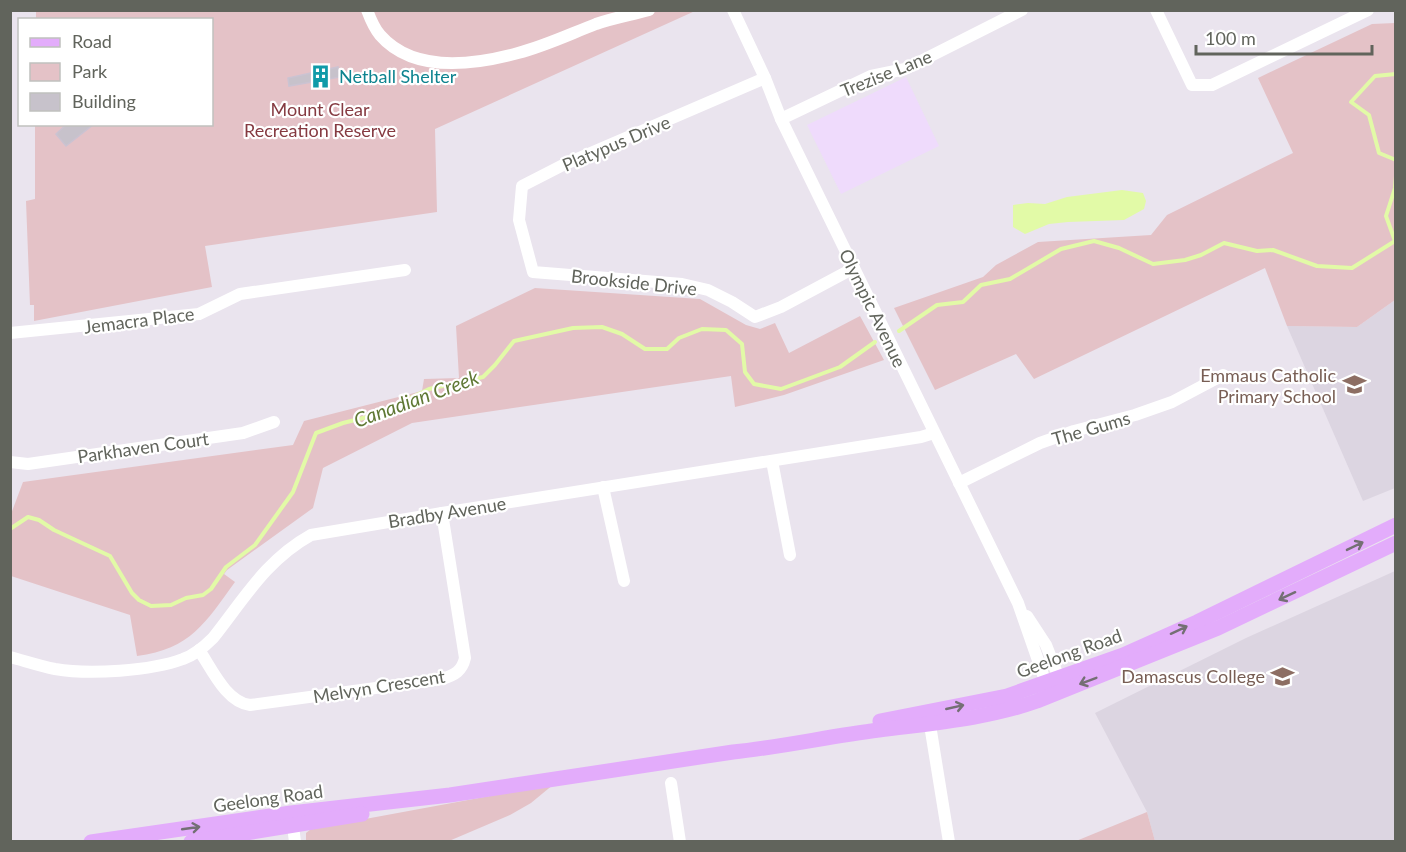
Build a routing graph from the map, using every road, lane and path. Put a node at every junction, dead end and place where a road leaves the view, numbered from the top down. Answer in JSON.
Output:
{"nodes":[{"id":1,"x":367,"y":10,"type":"edge"},
{"id":2,"x":649,"y":10,"type":"edge"},
{"id":3,"x":733,"y":10,"type":"edge"},
{"id":4,"x":1022,"y":10,"type":"edge"},
{"id":5,"x":1156,"y":10,"type":"edge"},
{"id":6,"x":1368,"y":10,"type":"edge"},
{"id":7,"x":765,"y":78,"type":"junction"},
{"id":8,"x":781,"y":119,"type":"junction"},
{"id":9,"x":525,"y":244,"type":"joint"},
{"id":10,"x":854,"y":268,"type":"junction"},
{"id":11,"x":405,"y":270,"type":"dead end"},
{"id":12,"x":10,"y":333,"type":"edge"},
{"id":13,"x":1223,"y":375,"type":"dead end"},
{"id":14,"x":274,"y":422,"type":"dead end"},
{"id":15,"x":934,"y":433,"type":"junction"},
{"id":16,"x":772,"y":461,"type":"junction"},
{"id":17,"x":10,"y":462,"type":"edge"},
{"id":18,"x":959,"y":483,"type":"junction"},
{"id":19,"x":603,"y":487,"type":"junction"},
{"id":20,"x":442,"y":513,"type":"junction"},
{"id":21,"x":1395,"y":525,"type":"edge"},
{"id":22,"x":1395,"y":543,"type":"edge"},
{"id":23,"x":790,"y":555,"type":"dead end"},
{"id":24,"x":624,"y":581,"type":"dead end"},
{"id":25,"x":199,"y":650,"type":"junction"},
{"id":26,"x":10,"y":657,"type":"edge"},
{"id":27,"x":1054,"y":687,"type":"junction"},
{"id":28,"x":929,"y":719,"type":"junction"},
{"id":29,"x":671,"y":783,"type":"dead end"},
{"id":30,"x":293,"y":827,"type":"edge"},
{"id":31,"x":121,"y":839,"type":"edge"},
{"id":32,"x":91,"y":842,"type":"edge"},
{"id":33,"x":191,"y":842,"type":"edge"},
{"id":34,"x":680,"y":842,"type":"edge"},
{"id":35,"x":949,"y":842,"type":"edge"}],
"edges":[{"from":1,"to":2,"type":"street"},
{"from":3,"to":7,"type":"street","name":"Olympic Avenue"},
{"from":4,"to":8,"type":"street","name":"Trezise Lane"},
{"from":5,"to":6,"type":"street"},
{"from":7,"to":8,"type":"street","name":"Olympic Avenue"},
{"from":7,"to":9,"type":"street","name":"Platypus Drive"},
{"from":8,"to":10,"type":"street","name":"Olympic Avenue"},
{"from":9,"to":10,"type":"street","name":"Brookside Drive"},
{"from":10,"to":15,"type":"street","name":"Olympic Avenue"},
{"from":11,"to":12,"type":"street","name":"Jemacra Place"},
{"from":13,"to":18,"type":"street","name":"The Gums"},
{"from":14,"to":17,"type":"street","name":"Parkhaven Court"},
{"from":15,"to":16,"type":"street","name":"Bradby Avenue"},
{"from":15,"to":18,"type":"street","name":"Olympic Avenue"},
{"from":16,"to":19,"type":"street","name":"Bradby Avenue"},
{"from":16,"to":23,"type":"street"},
{"from":18,"to":27,"type":"street","name":"Olympic Avenue"},
{"from":19,"to":20,"type":"street","name":"Bradby Avenue"},
{"from":19,"to":24,"type":"street"},
{"from":20,"to":25,"type":"street","name":"Bradby Avenue"},
{"from":20,"to":25,"type":"street","name":"Melvyn Crescent"},
{"from":27,"to":21,"type":"main road","name":"Geelong Road","one_way":true},
{"from":22,"to":27,"type":"main road","name":"Geelong Road","one_way":true},
{"from":25,"to":26,"type":"street","name":"Bradby Avenue"},
{"from":27,"to":28,"type":"main road","name":"Geelong Road"},
{"from":28,"to":30,"type":"main road","name":"Geelong Road"},
{"from":28,"to":35,"type":"street"},
{"from":29,"to":34,"type":"street"},
{"from":31,"to":30,"type":"main road","name":"Geelong Road","one_way":true},
{"from":30,"to":33,"type":"main road","name":"Geelong Road"},
{"from":31,"to":32,"type":"main road","name":"Geelong Road"}]}
